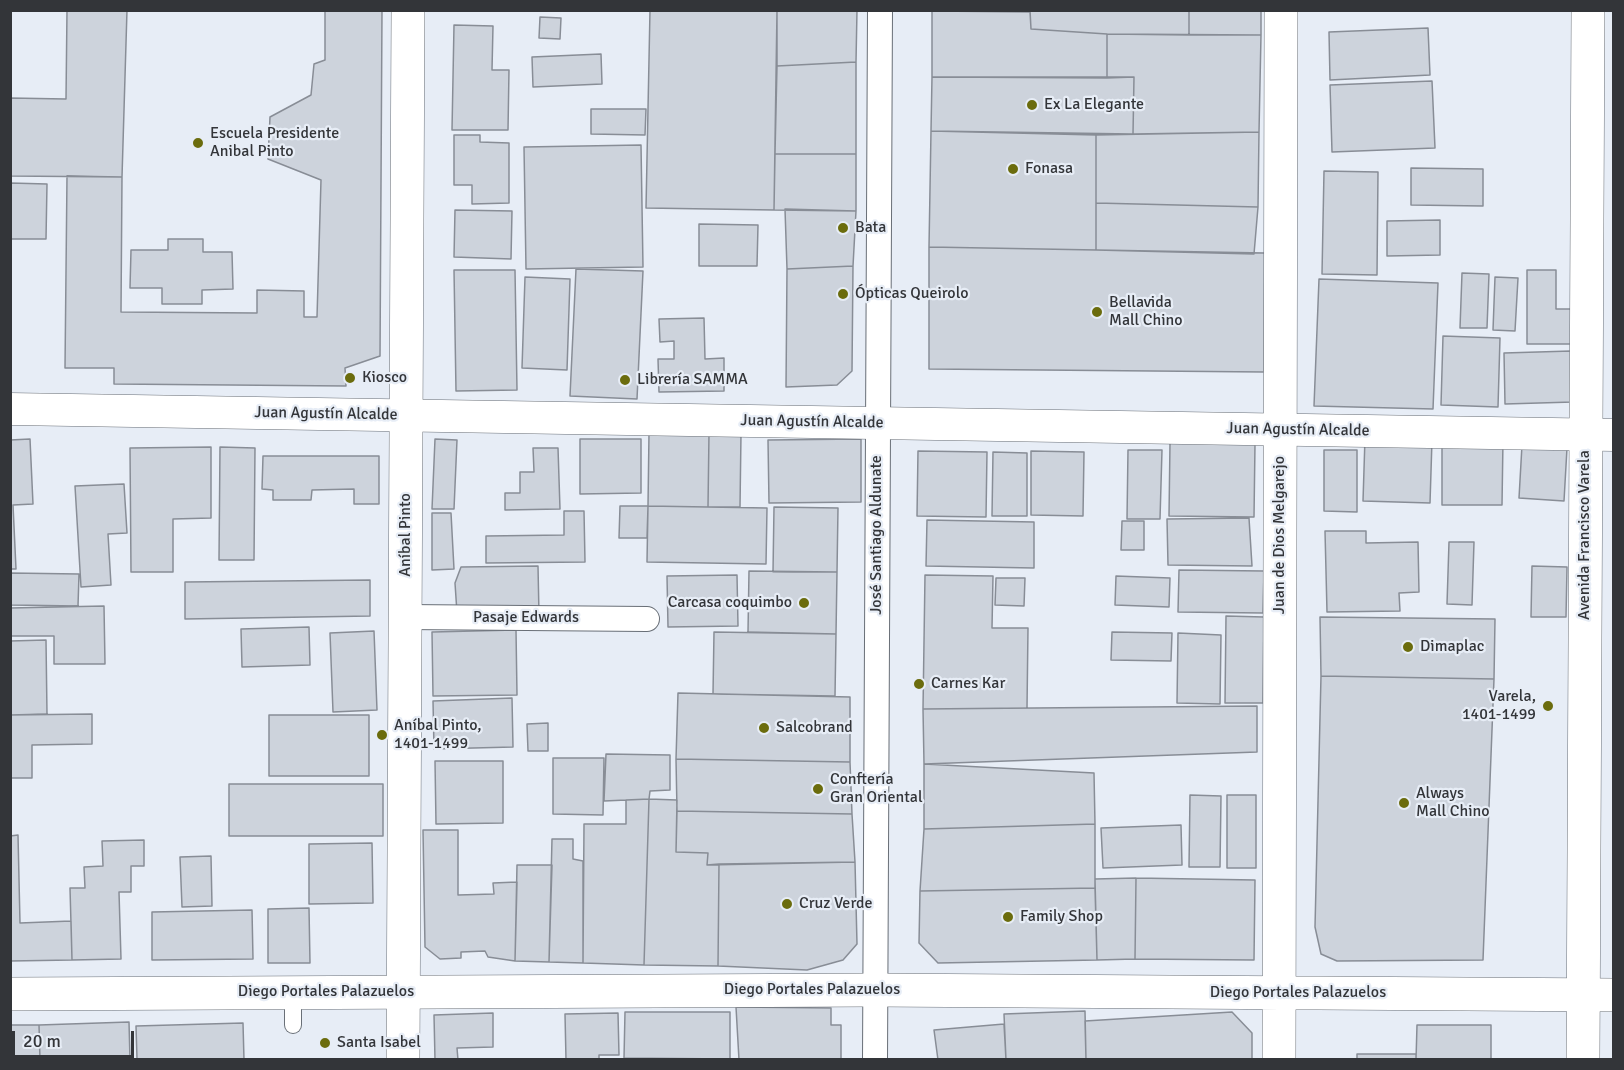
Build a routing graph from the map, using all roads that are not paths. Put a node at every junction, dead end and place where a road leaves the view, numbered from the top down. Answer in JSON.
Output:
{"nodes":[{"id":1,"x":408,"y":10,"type":"edge"},
{"id":2,"x":880,"y":10,"type":"edge"},
{"id":3,"x":1281,"y":10,"type":"edge"},
{"id":4,"x":1588,"y":10,"type":"edge"},
{"id":5,"x":10,"y":409,"type":"edge"},
{"id":6,"x":406,"y":416,"type":"junction"},
{"id":7,"x":878,"y":423,"type":"junction"},
{"id":8,"x":1280,"y":430,"type":"junction"},
{"id":9,"x":1600,"y":435,"type":"edge"},
{"id":10,"x":405,"y":617,"type":"junction"},
{"id":11,"x":647,"y":619,"type":"dead end"},
{"id":12,"x":874,"y":990,"type":"junction"},
{"id":13,"x":404,"y":992,"type":"junction"},
{"id":14,"x":293,"y":993,"type":"junction"},
{"id":15,"x":1279,"y":993,"type":"junction"},
{"id":16,"x":10,"y":994,"type":"edge"},
{"id":17,"x":1598,"y":995,"type":"edge"},
{"id":18,"x":293,"y":1025,"type":"dead end"},
{"id":19,"x":403,"y":1059,"type":"edge"},
{"id":20,"x":875,"y":1059,"type":"edge"},
{"id":21,"x":1279,"y":1059,"type":"edge"},
{"id":22,"x":1583,"y":1059,"type":"edge"}],
"edges":[{"from":1,"to":6,"type":"street","name":"Aníbal Pinto"},
{"from":2,"to":7,"type":"street","name":"José Santiago Aldunate"},
{"from":3,"to":8,"type":"street","name":"Juan de Dios Melgarejo"},
{"from":4,"to":9,"type":"street","name":"Avenida Francisco Varela"},
{"from":5,"to":6,"type":"street","name":"Juan Agustín Alcalde"},
{"from":6,"to":7,"type":"street","name":"Juan Agustín Alcalde"},
{"from":6,"to":10,"type":"street","name":"Aníbal Pinto"},
{"from":7,"to":8,"type":"street","name":"Juan Agustín Alcalde"},
{"from":7,"to":12,"type":"street","name":"José Santiago Aldunate"},
{"from":8,"to":9,"type":"street","name":"Juan Agustín Alcalde"},
{"from":8,"to":15,"type":"street","name":"Juan de Dios Melgarejo"},
{"from":9,"to":17,"type":"street","name":"Avenida Francisco Varela"},
{"from":10,"to":11,"type":"street","name":"Pasaje Edwards"},
{"from":10,"to":13,"type":"street","name":"Aníbal Pinto"},
{"from":12,"to":13,"type":"street","name":"Diego Portales Palazuelos"},
{"from":12,"to":15,"type":"street","name":"Diego Portales Palazuelos"},
{"from":12,"to":20,"type":"street","name":"José Santiago Aldunate"},
{"from":13,"to":14,"type":"street","name":"Diego Portales Palazuelos"},
{"from":13,"to":19,"type":"street","name":"Aníbal Pinto"},
{"from":14,"to":16,"type":"street","name":"Diego Portales Palazuelos"},
{"from":14,"to":18,"type":"lane"},
{"from":15,"to":17,"type":"street","name":"Diego Portales Palazuelos"},
{"from":15,"to":21,"type":"street","name":"Juan de Dios Melgarejo"},
{"from":17,"to":22,"type":"street","name":"Avenida Francisco Varela"}]}
